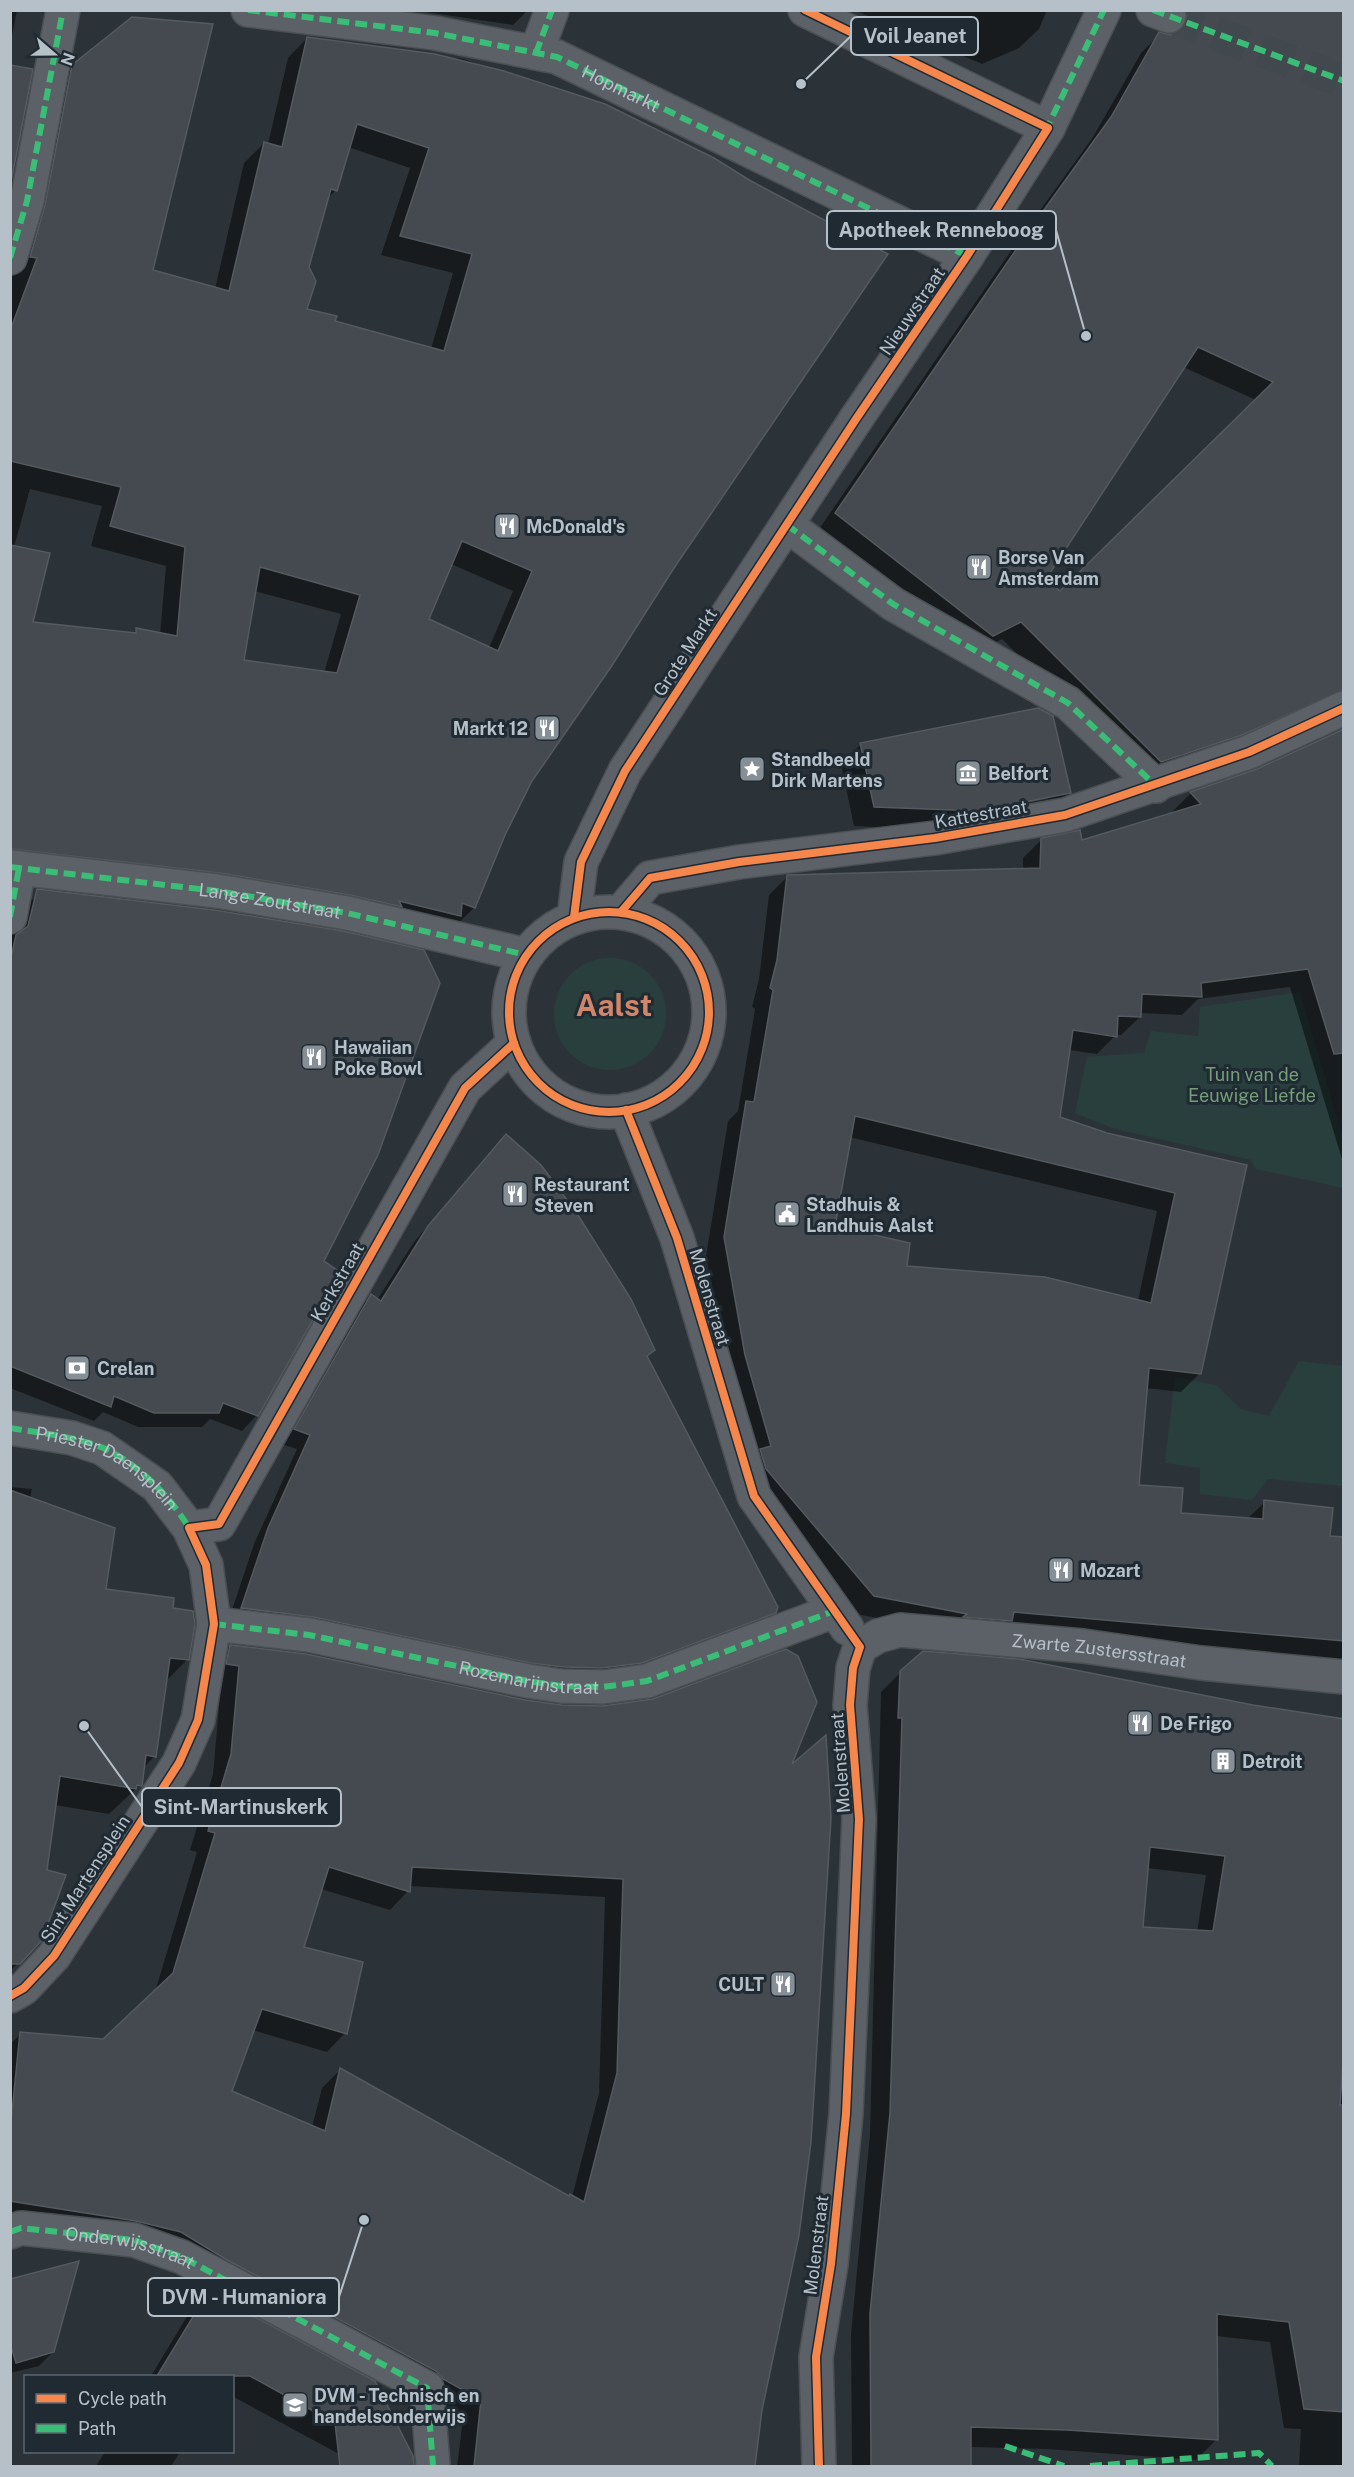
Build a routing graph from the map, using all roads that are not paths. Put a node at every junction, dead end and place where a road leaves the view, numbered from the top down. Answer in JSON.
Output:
{"nodes":[{"id":1,"x":63,"y":10,"type":"edge"},
{"id":2,"x":248,"y":10,"type":"edge"},
{"id":3,"x":552,"y":10,"type":"edge"},
{"id":4,"x":805,"y":10,"type":"edge"},
{"id":5,"x":1104,"y":10,"type":"edge"},
{"id":6,"x":536,"y":53,"type":"junction"},
{"id":7,"x":1048,"y":128,"type":"junction"},
{"id":8,"x":967,"y":256,"type":"junction"},
{"id":9,"x":10,"y":258,"type":"edge"},
{"id":10,"x":856,"y":419,"type":"joint"},
{"id":11,"x":787,"y":525,"type":"junction"},
{"id":12,"x":1344,"y":708,"type":"edge"},
{"id":13,"x":1156,"y":786,"type":"junction"},
{"id":14,"x":14,"y":868,"type":"edge"},
{"id":15,"x":621,"y":912,"type":"junction"},
{"id":16,"x":10,"y":917,"type":"edge"},
{"id":17,"x":574,"y":917,"type":"junction"},
{"id":18,"x":526,"y":955,"type":"junction"},
{"id":19,"x":514,"y":1043,"type":"junction"},
{"id":20,"x":626,"y":1110,"type":"junction"},
{"id":21,"x":10,"y":1428,"type":"edge"},
{"id":22,"x":189,"y":1528,"type":"junction"},
{"id":23,"x":834,"y":1611,"type":"junction"},
{"id":24,"x":214,"y":1624,"type":"junction"},
{"id":25,"x":860,"y":1647,"type":"junction"},
{"id":26,"x":1344,"y":1677,"type":"edge"},
{"id":27,"x":10,"y":1996,"type":"edge"},
{"id":28,"x":10,"y":2232,"type":"edge"},
{"id":29,"x":433,"y":2466,"type":"edge"},
{"id":30,"x":819,"y":2466,"type":"edge"}],
"edges":[{"from":1,"to":9,"type":"street"},
{"from":2,"to":6,"type":"street","name":"Hopmarkt"},
{"from":3,"to":6,"type":"street"},
{"from":4,"to":7,"type":"street"},
{"from":5,"to":7,"type":"street","name":"Nieuwstraat"},
{"from":6,"to":8,"type":"street","name":"Hopmarkt"},
{"from":7,"to":8,"type":"street","name":"Nieuwstraat"},
{"from":8,"to":10,"type":"street","name":"Nieuwstraat"},
{"from":10,"to":11,"type":"street","name":"Grote Markt"},
{"from":11,"to":13,"type":"street"},
{"from":11,"to":17,"type":"street","name":"Grote Markt"},
{"from":12,"to":13,"type":"street","name":"Kattestraat"},
{"from":13,"to":15,"type":"street","name":"Kattestraat"},
{"from":14,"to":16,"type":"street"},
{"from":14,"to":18,"type":"street","name":"Lange Zoutstraat"},
{"from":15,"to":17,"type":"street"},
{"from":15,"to":20,"type":"street"},
{"from":17,"to":18,"type":"street"},
{"from":18,"to":19,"type":"street"},
{"from":19,"to":20,"type":"street"},
{"from":19,"to":22,"type":"street","name":"Kerkstraat"},
{"from":20,"to":23,"type":"street","name":"Molenstraat"},
{"from":21,"to":22,"type":"street","name":"Priester Daensplein"},
{"from":22,"to":24,"type":"street","name":"Sint Martensplein"},
{"from":23,"to":24,"type":"street","name":"Rozemarijnstraat"},
{"from":23,"to":25,"type":"street","name":"Molenstraat"},
{"from":24,"to":27,"type":"street","name":"Sint Martensplein"},
{"from":25,"to":26,"type":"street","name":"Zwarte Zustersstraat"},
{"from":25,"to":30,"type":"street","name":"Molenstraat"},
{"from":28,"to":29,"type":"street","name":"Onderwijsstraat"}]}
